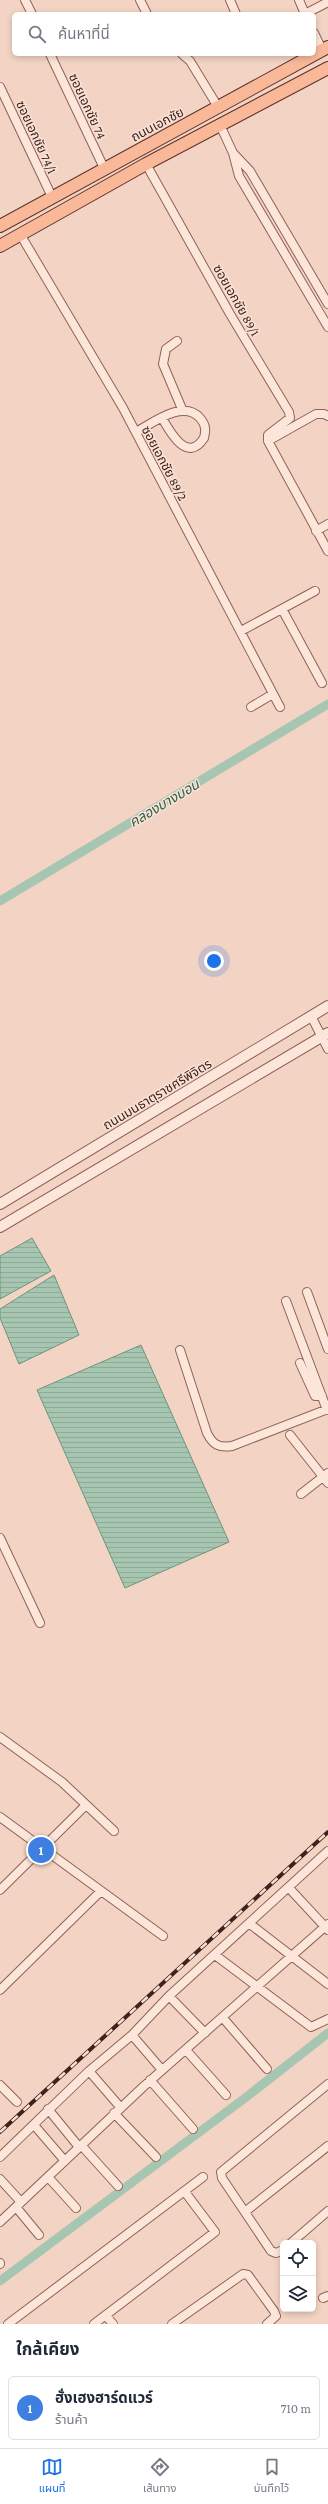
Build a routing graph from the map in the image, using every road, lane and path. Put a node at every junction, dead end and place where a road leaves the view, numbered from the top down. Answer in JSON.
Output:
{"nodes":[{"id":1,"x":25,"y":0,"type":"edge"},
{"id":2,"x":140,"y":0,"type":"edge"},
{"id":3,"x":230,"y":0,"type":"edge"},
{"id":4,"x":299,"y":0,"type":"edge"},
{"id":5,"x":328,"y":2,"type":"edge"},
{"id":6,"x":31,"y":12,"type":"edge"},
{"id":7,"x":146,"y":12,"type":"edge"},
{"id":8,"x":235,"y":12,"type":"edge"},
{"id":9,"x":304,"y":12,"type":"edge"},
{"id":10,"x":309,"y":12,"type":"edge"},
{"id":11,"x":316,"y":36,"type":"edge"},
{"id":12,"x":325,"y":49,"type":"edge"},
{"id":13,"x":316,"y":54,"type":"edge"},
{"id":14,"x":51,"y":56,"type":"edge"},
{"id":15,"x":184,"y":56,"type":"edge"},
{"id":16,"x":312,"y":56,"type":"edge"},
{"id":17,"x":328,"y":68,"type":"edge"},
{"id":18,"x":0,"y":87,"type":"edge"},
{"id":19,"x":218,"y":107,"type":"junction"},
{"id":20,"x":220,"y":125,"type":"junction"},
{"id":21,"x":233,"y":153,"type":"junction"},
{"id":22,"x":146,"y":164,"type":"junction"},
{"id":23,"x":104,"y":168,"type":"junction"},
{"id":24,"x":52,"y":197,"type":"junction"},
{"id":25,"x":0,"y":226,"type":"edge"},
{"id":26,"x":20,"y":234,"type":"junction"},
{"id":27,"x":0,"y":246,"type":"edge"},
{"id":28,"x":328,"y":304,"type":"edge"},
{"id":29,"x":328,"y":327,"type":"edge"},
{"id":30,"x":177,"y":341,"type":"dead end"},
{"id":31,"x":182,"y":409,"type":"junction"},
{"id":32,"x":328,"y":416,"type":"edge"},
{"id":33,"x":162,"y":418,"type":"junction"},
{"id":34,"x":136,"y":432,"type":"junction"},
{"id":35,"x":268,"y":440,"type":"junction"},
{"id":36,"x":328,"y":524,"type":"edge"},
{"id":37,"x":316,"y":531,"type":"junction"},
{"id":38,"x":328,"y":551,"type":"edge"},
{"id":39,"x":315,"y":591,"type":"dead end"},
{"id":40,"x":282,"y":609,"type":"junction"},
{"id":41,"x":241,"y":631,"type":"junction"},
{"id":42,"x":322,"y":683,"type":"dead end"},
{"id":43,"x":273,"y":694,"type":"junction"},
{"id":44,"x":251,"y":707,"type":"dead end"},
{"id":45,"x":280,"y":707,"type":"dead end"},
{"id":46,"x":328,"y":1006,"type":"edge"},
{"id":47,"x":312,"y":1016,"type":"junction"},
{"id":48,"x":325,"y":1035,"type":"edge"},
{"id":49,"x":328,"y":1049,"type":"edge"},
{"id":50,"x":0,"y":1204,"type":"edge"},
{"id":51,"x":0,"y":1227,"type":"edge"},
{"id":52,"x":306,"y":1292,"type":"dead end"},
{"id":53,"x":286,"y":1301,"type":"dead end"},
{"id":54,"x":328,"y":1349,"type":"edge"},
{"id":55,"x":180,"y":1350,"type":"dead end"},
{"id":56,"x":300,"y":1363,"type":"dead end"},
{"id":57,"x":322,"y":1396,"type":"junction"},
{"id":58,"x":328,"y":1409,"type":"edge"},
{"id":59,"x":290,"y":1435,"type":"dead end"},
{"id":60,"x":326,"y":1478,"type":"edge"},
{"id":61,"x":301,"y":1494,"type":"dead end"},
{"id":62,"x":0,"y":1538,"type":"edge"},
{"id":63,"x":40,"y":1623,"type":"dead end"},
{"id":64,"x":0,"y":1736,"type":"edge"},
{"id":65,"x":86,"y":1805,"type":"junction"},
{"id":66,"x":0,"y":1817,"type":"edge"},
{"id":67,"x":114,"y":1831,"type":"dead end"},
{"id":68,"x":42,"y":1849,"type":"junction"},
{"id":69,"x":328,"y":1851,"type":"edge"},
{"id":70,"x":289,"y":1888,"type":"junction"},
{"id":71,"x":0,"y":1890,"type":"edge"},
{"id":72,"x":101,"y":1891,"type":"junction"},
{"id":73,"x":250,"y":1924,"type":"junction"},
{"id":74,"x":327,"y":1927,"type":"edge"},
{"id":75,"x":163,"y":1936,"type":"dead end"},
{"id":76,"x":216,"y":1955,"type":"junction"},
{"id":77,"x":292,"y":1956,"type":"junction"},
{"id":78,"x":328,"y":1984,"type":"edge"},
{"id":79,"x":257,"y":1987,"type":"junction"},
{"id":80,"x":0,"y":1990,"type":"edge"},
{"id":81,"x":169,"y":1996,"type":"junction"},
{"id":82,"x":223,"y":2018,"type":"junction"},
{"id":83,"x":328,"y":2018,"type":"edge"},
{"id":84,"x":205,"y":2033,"type":"junction"},
{"id":85,"x":132,"y":2035,"type":"junction"},
{"id":86,"x":186,"y":2050,"type":"junction"},
{"id":87,"x":267,"y":2069,"type":"dead end"},
{"id":88,"x":162,"y":2070,"type":"junction"},
{"id":89,"x":89,"y":2071,"type":"junction"},
{"id":90,"x":150,"y":2080,"type":"junction"},
{"id":91,"x":328,"y":2084,"type":"edge"},
{"id":92,"x":0,"y":2085,"type":"edge"},
{"id":93,"x":226,"y":2095,"type":"dead end"},
{"id":94,"x":17,"y":2102,"type":"dead end"},
{"id":95,"x":48,"y":2109,"type":"junction"},
{"id":96,"x":118,"y":2110,"type":"junction"},
{"id":97,"x":34,"y":2125,"type":"junction"},
{"id":98,"x":193,"y":2129,"type":"dead end"},
{"id":99,"x":80,"y":2146,"type":"junction"},
{"id":100,"x":328,"y":2146,"type":"edge"},
{"id":101,"x":0,"y":2157,"type":"edge"},
{"id":102,"x":156,"y":2157,"type":"dead end"},
{"id":103,"x":65,"y":2161,"type":"junction"},
{"id":104,"x":48,"y":2177,"type":"junction"},
{"id":105,"x":203,"y":2177,"type":"dead end"},
{"id":106,"x":0,"y":2179,"type":"edge"},
{"id":107,"x":118,"y":2186,"type":"dead end"},
{"id":108,"x":185,"y":2192,"type":"junction"},
{"id":109,"x":19,"y":2204,"type":"junction"},
{"id":110,"x":76,"y":2208,"type":"dead end"},
{"id":111,"x":246,"y":2211,"type":"junction"},
{"id":112,"x":328,"y":2212,"type":"edge"},
{"id":113,"x":0,"y":2222,"type":"edge"},
{"id":114,"x":39,"y":2235,"type":"dead end"},
{"id":115,"x":295,"y":2240,"type":"edge"},
{"id":116,"x":280,"y":2251,"type":"edge"},
{"id":117,"x":106,"y":2316,"type":"junction"},
{"id":118,"x":14,"y":2322,"type":"edge"},
{"id":119,"x":94,"y":2324,"type":"edge"},
{"id":120,"x":113,"y":2324,"type":"edge"},
{"id":121,"x":172,"y":2324,"type":"edge"},
{"id":122,"x":267,"y":2324,"type":"edge"}],
"edges":[{"from":1,"to":6,"type":"street"},
{"from":2,"to":7,"type":"street"},
{"from":3,"to":8,"type":"street"},
{"from":4,"to":9,"type":"street"},
{"from":5,"to":10,"type":"street"},
{"from":11,"to":12,"type":"street"},
{"from":12,"to":13,"type":"main road","name":"ถนนเอกชัย"},
{"from":14,"to":23,"type":"street","name":"ซอยเอกชัย 74"},
{"from":15,"to":19,"type":"street"},
{"from":16,"to":19,"type":"main road","name":"ถนนเอกชัย"},
{"from":17,"to":20,"type":"main road"},
{"from":18,"to":24,"type":"street","name":"ซอยเอกชัย 74/1"},
{"from":19,"to":23,"type":"main road","name":"ถนนเอกชัย"},
{"from":20,"to":21,"type":"street"},
{"from":20,"to":22,"type":"main road"},
{"from":21,"to":28,"type":"street"},
{"from":21,"to":29,"type":"street"},
{"from":22,"to":26,"type":"main road"},
{"from":22,"to":35,"type":"street","name":"ซอยเอกชัย 89/1"},
{"from":23,"to":24,"type":"main road","name":"ถนนเอกชัย"},
{"from":24,"to":25,"type":"main road","name":"ถนนเอกชัย"},
{"from":26,"to":27,"type":"main road"},
{"from":26,"to":34,"type":"street","name":"ซอยเอกชัย 89/2"},
{"from":30,"to":31,"type":"street"},
{"from":31,"to":33,"type":"street"},
{"from":31,"to":33,"type":"street"},
{"from":32,"to":35,"type":"street"},
{"from":33,"to":34,"type":"street"},
{"from":34,"to":41,"type":"street","name":"ซอยเอกชัย 89/2"},
{"from":35,"to":37,"type":"street"},
{"from":36,"to":37,"type":"street"},
{"from":37,"to":38,"type":"street"},
{"from":39,"to":40,"type":"street"},
{"from":40,"to":41,"type":"street"},
{"from":40,"to":42,"type":"street"},
{"from":41,"to":43,"type":"street","name":"ซอยเอกชัย 89/2"},
{"from":43,"to":44,"type":"street"},
{"from":43,"to":45,"type":"street","name":"ซอยเอกชัย 89/2"},
{"from":46,"to":47,"type":"street","name":"ถนนมนธาตุราชศรีพิจิตร"},
{"from":47,"to":48,"type":"street"},
{"from":47,"to":50,"type":"street","name":"ถนนมนธาตุราชศรีพิจิตร"},
{"from":48,"to":49,"type":"street"},
{"from":48,"to":51,"type":"street"},
{"from":52,"to":54,"type":"street"},
{"from":53,"to":57,"type":"street"},
{"from":55,"to":58,"type":"street"},
{"from":56,"to":57,"type":"street"},
{"from":57,"to":58,"type":"street"},
{"from":59,"to":60,"type":"street"},
{"from":60,"to":61,"type":"street"},
{"from":62,"to":63,"type":"street"},
{"from":64,"to":65,"type":"street"},
{"from":65,"to":67,"type":"street"},
{"from":65,"to":68,"type":"street"},
{"from":66,"to":68,"type":"street"},
{"from":68,"to":71,"type":"street"},
{"from":68,"to":72,"type":"street"},
{"from":69,"to":70,"type":"street"},
{"from":70,"to":73,"type":"street"},
{"from":70,"to":74,"type":"street"},
{"from":72,"to":75,"type":"street"},
{"from":72,"to":80,"type":"street"},
{"from":73,"to":76,"type":"street"},
{"from":73,"to":77,"type":"street"},
{"from":74,"to":77,"type":"street"},
{"from":76,"to":79,"type":"street"},
{"from":76,"to":81,"type":"street"},
{"from":77,"to":78,"type":"street"},
{"from":77,"to":79,"type":"street"},
{"from":79,"to":82,"type":"street"},
{"from":79,"to":83,"type":"street"},
{"from":81,"to":84,"type":"street"},
{"from":81,"to":85,"type":"street"},
{"from":82,"to":84,"type":"street"},
{"from":82,"to":87,"type":"street"},
{"from":84,"to":86,"type":"street"},
{"from":85,"to":88,"type":"street"},
{"from":85,"to":89,"type":"street"},
{"from":86,"to":88,"type":"street"},
{"from":86,"to":93,"type":"street"},
{"from":88,"to":90,"type":"street"},
{"from":89,"to":95,"type":"street"},
{"from":89,"to":96,"type":"street"},
{"from":90,"to":96,"type":"street"},
{"from":90,"to":98,"type":"street"},
{"from":91,"to":111,"type":"street"},
{"from":92,"to":94,"type":"street"},
{"from":95,"to":97,"type":"street"},
{"from":95,"to":99,"type":"street"},
{"from":96,"to":99,"type":"street"},
{"from":96,"to":102,"type":"street"},
{"from":97,"to":101,"type":"street"},
{"from":97,"to":103,"type":"street"},
{"from":99,"to":103,"type":"street"},
{"from":99,"to":107,"type":"street"},
{"from":100,"to":111,"type":"street"},
{"from":103,"to":104,"type":"street"},
{"from":104,"to":109,"type":"street"},
{"from":104,"to":110,"type":"street"},
{"from":105,"to":108,"type":"street"},
{"from":106,"to":109,"type":"street"},
{"from":108,"to":117,"type":"street"},
{"from":108,"to":118,"type":"street"},
{"from":109,"to":113,"type":"street"},
{"from":109,"to":114,"type":"street"},
{"from":111,"to":116,"type":"street"},
{"from":112,"to":115,"type":"street"},
{"from":117,"to":119,"type":"street"},
{"from":117,"to":120,"type":"street"},
{"from":121,"to":122,"type":"street"}]}
